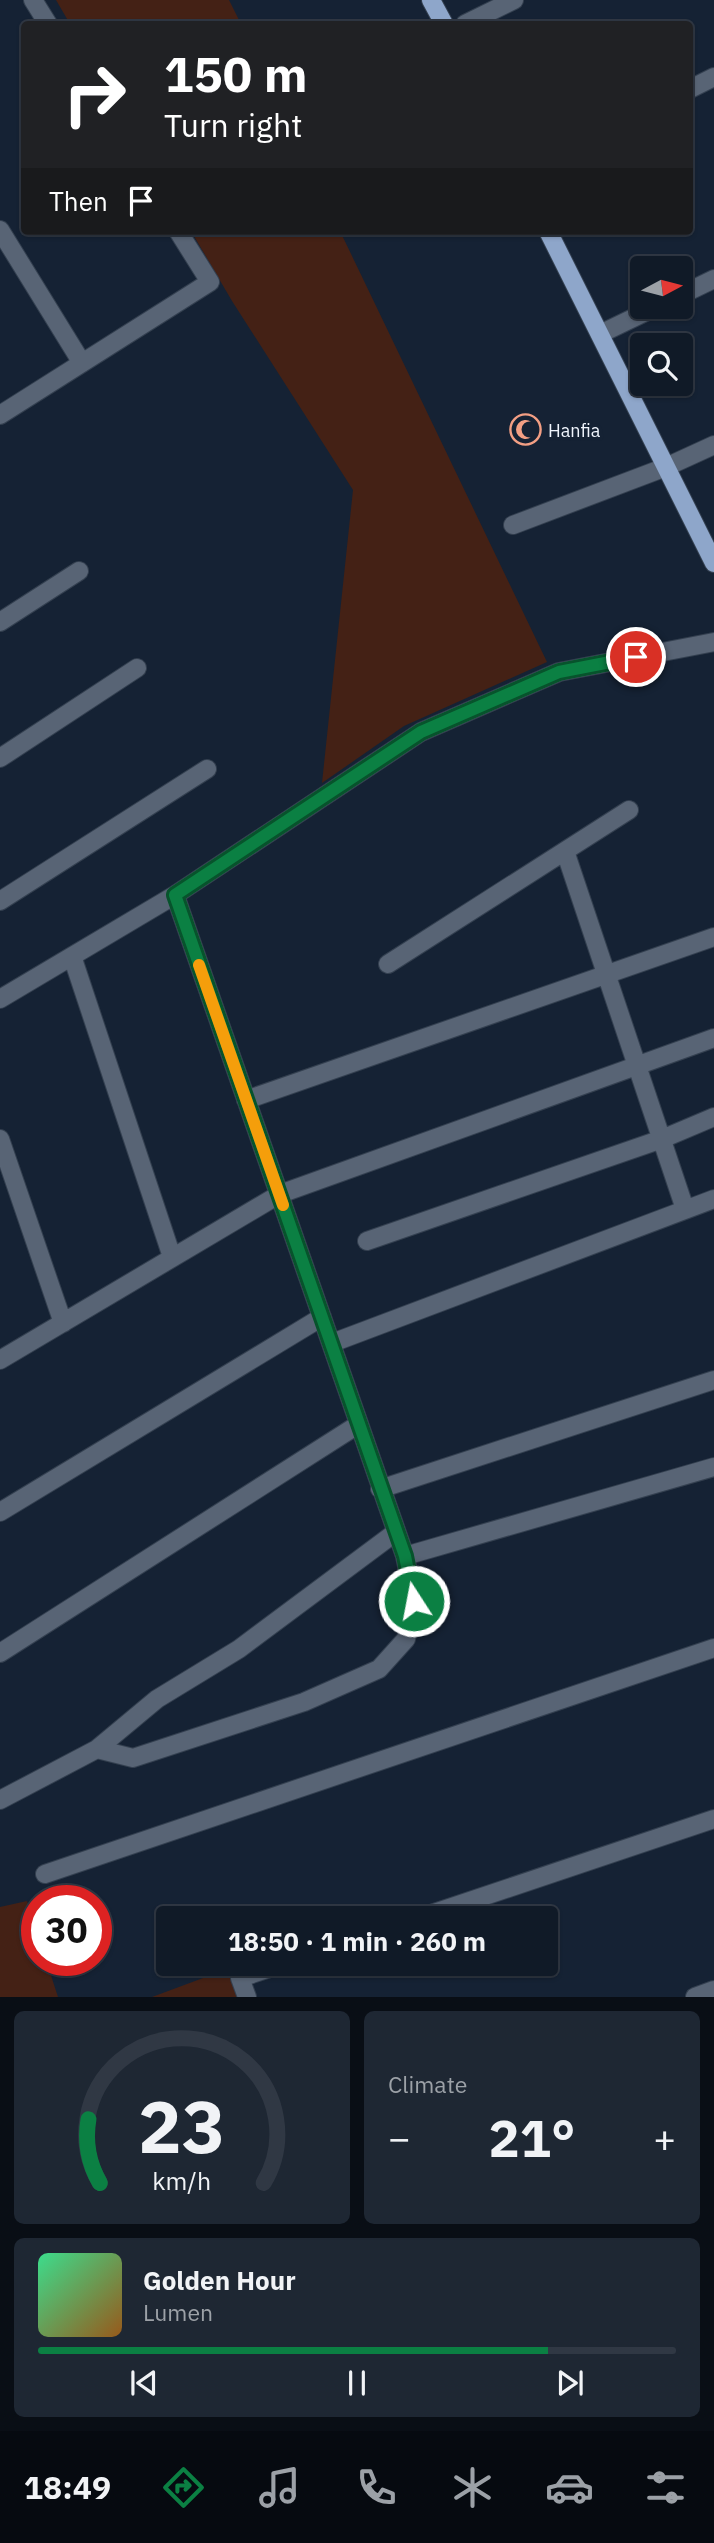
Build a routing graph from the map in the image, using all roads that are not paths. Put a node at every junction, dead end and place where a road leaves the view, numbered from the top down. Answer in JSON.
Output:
{"nodes":[{"id":1,"x":33,"y":0,"type":"edge"},
{"id":2,"x":431,"y":0,"type":"edge"},
{"id":3,"x":514,"y":0,"type":"edge"},
{"id":4,"x":46,"y":21,"type":"edge"},
{"id":5,"x":442,"y":21,"type":"edge"},
{"id":6,"x":471,"y":21,"type":"edge"},
{"id":7,"x":714,"y":77,"type":"edge"},
{"id":8,"x":693,"y":88,"type":"edge"},
{"id":9,"x":0,"y":230,"type":"edge"},
{"id":10,"x":181,"y":235,"type":"edge"},
{"id":11,"x":550,"y":235,"type":"edge"},
{"id":12,"x":714,"y":279,"type":"edge"},
{"id":13,"x":693,"y":289,"type":"edge"},
{"id":14,"x":631,"y":319,"type":"edge"},
{"id":15,"x":600,"y":334,"type":"junction"},
{"id":16,"x":82,"y":363,"type":"junction"},
{"id":17,"x":0,"y":415,"type":"edge"},
{"id":18,"x":714,"y":445,"type":"edge"},
{"id":19,"x":666,"y":467,"type":"junction"},
{"id":20,"x":513,"y":525,"type":"dead end"},
{"id":21,"x":714,"y":563,"type":"edge"},
{"id":22,"x":79,"y":571,"type":"dead end"},
{"id":23,"x":0,"y":622,"type":"edge"},
{"id":24,"x":714,"y":642,"type":"edge"},
{"id":25,"x":136,"y":668,"type":"dead end"},
{"id":26,"x":0,"y":758,"type":"edge"},
{"id":27,"x":207,"y":769,"type":"dead end"},
{"id":28,"x":629,"y":810,"type":"dead end"},
{"id":29,"x":565,"y":851,"type":"junction"},
{"id":30,"x":175,"y":895,"type":"junction"},
{"id":31,"x":0,"y":901,"type":"edge"},
{"id":32,"x":714,"y":937,"type":"edge"},
{"id":33,"x":72,"y":956,"type":"junction"},
{"id":34,"x":388,"y":964,"type":"dead end"},
{"id":35,"x":606,"y":975,"type":"junction"},
{"id":36,"x":0,"y":999,"type":"edge"},
{"id":37,"x":714,"y":1038,"type":"edge"},
{"id":38,"x":637,"y":1065,"type":"junction"},
{"id":39,"x":246,"y":1100,"type":"junction"},
{"id":40,"x":714,"y":1117,"type":"edge"},
{"id":41,"x":0,"y":1139,"type":"edge"},
{"id":42,"x":662,"y":1139,"type":"junction"},
{"id":43,"x":280,"y":1194,"type":"junction"},
{"id":44,"x":714,"y":1199,"type":"edge"},
{"id":45,"x":685,"y":1209,"type":"junction"},
{"id":46,"x":367,"y":1241,"type":"dead end"},
{"id":47,"x":172,"y":1257,"type":"junction"},
{"id":48,"x":322,"y":1317,"type":"junction"},
{"id":49,"x":63,"y":1323,"type":"junction"},
{"id":50,"x":331,"y":1343,"type":"junction"},
{"id":51,"x":0,"y":1360,"type":"edge"},
{"id":52,"x":714,"y":1380,"type":"edge"},
{"id":53,"x":359,"y":1424,"type":"junction"},
{"id":54,"x":714,"y":1467,"type":"edge"},
{"id":55,"x":380,"y":1489,"type":"junction"},
{"id":56,"x":0,"y":1512,"type":"edge"},
{"id":57,"x":396,"y":1532,"type":"junction"},
{"id":58,"x":405,"y":1556,"type":"junction"},
{"id":59,"x":714,"y":1648,"type":"edge"},
{"id":60,"x":0,"y":1653,"type":"edge"},
{"id":61,"x":97,"y":1749,"type":"junction"},
{"id":62,"x":0,"y":1800,"type":"edge"},
{"id":63,"x":714,"y":1819,"type":"edge"},
{"id":64,"x":45,"y":1874,"type":"dead end"},
{"id":65,"x":455,"y":1906,"type":"edge"},
{"id":66,"x":246,"y":1976,"type":"edge"},
{"id":67,"x":714,"y":1990,"type":"edge"},
{"id":68,"x":247,"y":1997,"type":"edge"},
{"id":69,"x":695,"y":1997,"type":"edge"}],
"edges":[{"from":1,"to":4,"type":"street"},
{"from":2,"to":5,"type":"main road"},
{"from":3,"to":6,"type":"street"},
{"from":7,"to":8,"type":"street"},
{"from":9,"to":16,"type":"street"},
{"from":10,"to":16,"type":"street"},
{"from":11,"to":15,"type":"main road"},
{"from":12,"to":13,"type":"street"},
{"from":14,"to":15,"type":"street"},
{"from":15,"to":19,"type":"main road"},
{"from":16,"to":17,"type":"street"},
{"from":18,"to":19,"type":"street"},
{"from":19,"to":20,"type":"street"},
{"from":19,"to":21,"type":"main road"},
{"from":22,"to":23,"type":"street"},
{"from":24,"to":30,"type":"street"},
{"from":25,"to":26,"type":"street"},
{"from":27,"to":31,"type":"street"},
{"from":28,"to":29,"type":"street"},
{"from":29,"to":34,"type":"street"},
{"from":29,"to":35,"type":"street"},
{"from":30,"to":33,"type":"street"},
{"from":30,"to":39,"type":"street"},
{"from":32,"to":35,"type":"street"},
{"from":33,"to":36,"type":"street"},
{"from":33,"to":47,"type":"street"},
{"from":35,"to":38,"type":"street"},
{"from":35,"to":39,"type":"street"},
{"from":37,"to":38,"type":"street"},
{"from":38,"to":42,"type":"street"},
{"from":38,"to":43,"type":"street"},
{"from":39,"to":43,"type":"street"},
{"from":40,"to":42,"type":"street"},
{"from":41,"to":49,"type":"street"},
{"from":42,"to":45,"type":"street"},
{"from":42,"to":46,"type":"street"},
{"from":43,"to":47,"type":"street"},
{"from":43,"to":48,"type":"street"},
{"from":44,"to":45,"type":"street"},
{"from":45,"to":50,"type":"street"},
{"from":47,"to":49,"type":"street"},
{"from":48,"to":50,"type":"street"},
{"from":48,"to":56,"type":"street"},
{"from":49,"to":51,"type":"street"},
{"from":50,"to":53,"type":"street"},
{"from":52,"to":55,"type":"street"},
{"from":53,"to":55,"type":"street"},
{"from":53,"to":60,"type":"street"},
{"from":54,"to":58,"type":"street"},
{"from":55,"to":57,"type":"street"},
{"from":57,"to":58,"type":"street"},
{"from":57,"to":61,"type":"street"},
{"from":58,"to":61,"type":"street"},
{"from":59,"to":64,"type":"street"},
{"from":61,"to":62,"type":"street"},
{"from":63,"to":65,"type":"street"},
{"from":66,"to":68,"type":"street"},
{"from":67,"to":69,"type":"street"}]}
